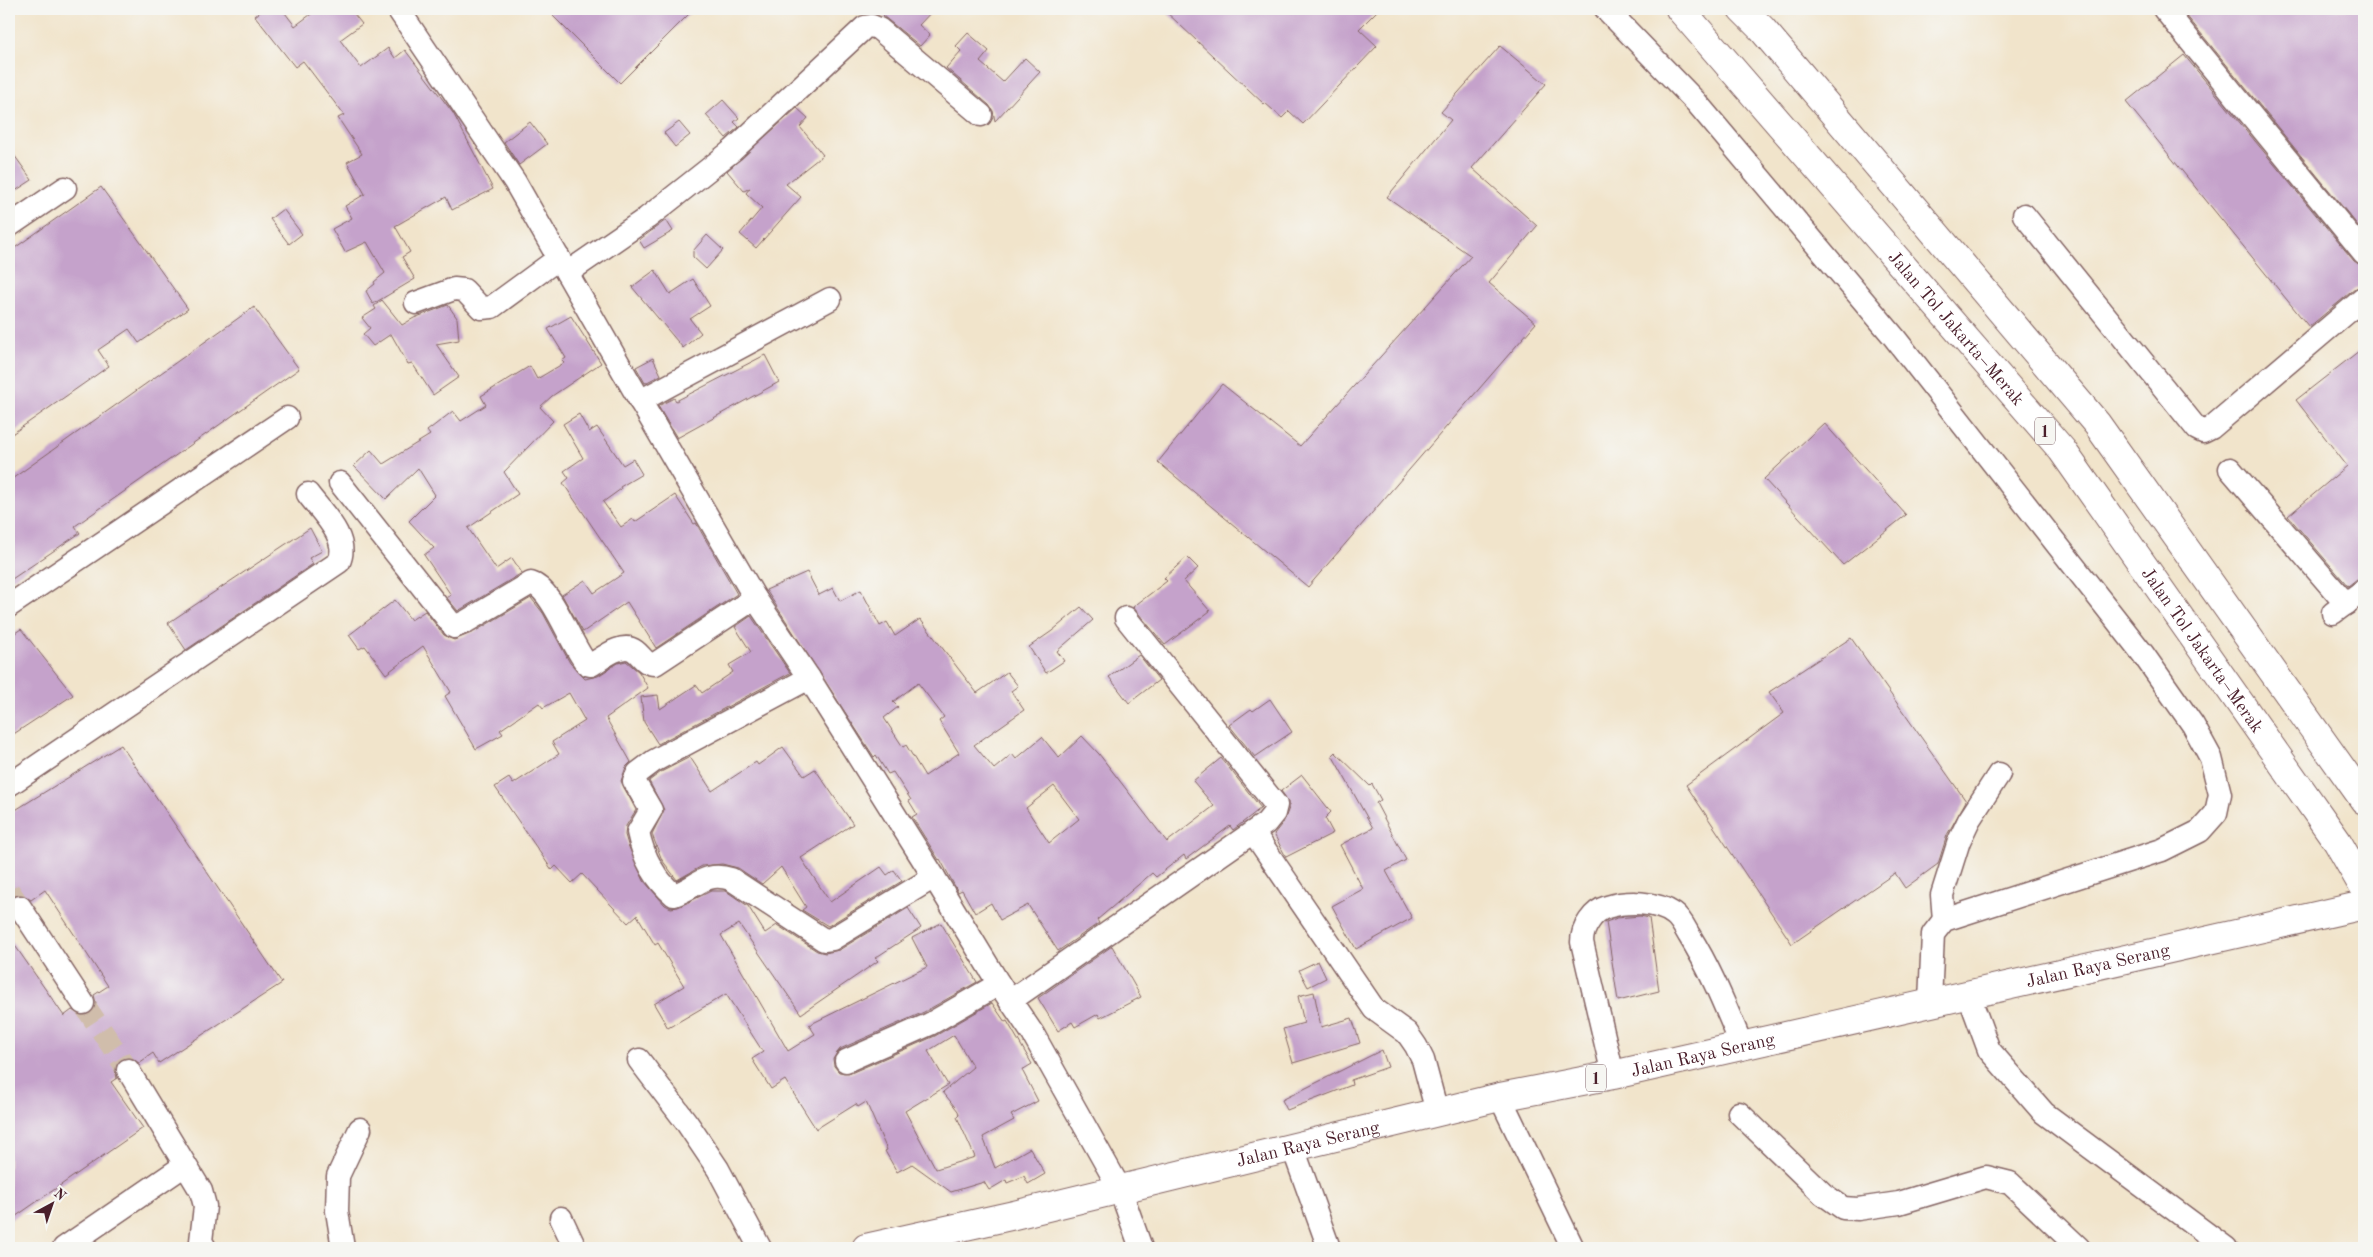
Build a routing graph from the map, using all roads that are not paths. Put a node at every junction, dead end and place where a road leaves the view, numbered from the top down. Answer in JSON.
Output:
{"nodes":[{"id":1,"x":398,"y":9,"type":"edge"},
{"id":2,"x":1606,"y":9,"type":"edge"},
{"id":3,"x":1680,"y":9,"type":"edge"},
{"id":4,"x":1742,"y":9,"type":"edge"},
{"id":5,"x":2164,"y":9,"type":"edge"},
{"id":6,"x":981,"y":114,"type":"dead end"},
{"id":7,"x":65,"y":188,"type":"dead end"},
{"id":8,"x":2024,"y":216,"type":"dead end"},
{"id":9,"x":9,"y":226,"type":"edge"},
{"id":10,"x":2364,"y":253,"type":"edge"},
{"id":11,"x":563,"y":266,"type":"junction"},
{"id":12,"x":2364,"y":298,"type":"edge"},
{"id":13,"x":830,"y":300,"type":"dead end"},
{"id":14,"x":416,"y":302,"type":"dead end"},
{"id":15,"x":640,"y":401,"type":"junction"},
{"id":16,"x":287,"y":418,"type":"dead end"},
{"id":17,"x":2230,"y":470,"type":"dead end"},
{"id":18,"x":340,"y":483,"type":"dead end"},
{"id":19,"x":308,"y":494,"type":"dead end"},
{"id":20,"x":2364,"y":590,"type":"edge"},
{"id":21,"x":755,"y":598,"type":"junction"},
{"id":22,"x":9,"y":606,"type":"edge"},
{"id":23,"x":1126,"y":618,"type":"dead end"},
{"id":24,"x":809,"y":678,"type":"junction"},
{"id":25,"x":1999,"y":774,"type":"dead end"},
{"id":26,"x":9,"y":786,"type":"edge"},
{"id":27,"x":2364,"y":800,"type":"edge"},
{"id":28,"x":1253,"y":832,"type":"junction"},
{"id":29,"x":934,"y":877,"type":"junction"},
{"id":30,"x":2364,"y":888,"type":"edge"},
{"id":31,"x":2364,"y":904,"type":"edge"},
{"id":32,"x":20,"y":908,"type":"tunnel mouth"},
{"id":33,"x":1944,"y":920,"type":"junction"},
{"id":34,"x":1005,"y":993,"type":"junction"},
{"id":35,"x":1968,"y":993,"type":"junction"},
{"id":36,"x":1930,"y":1002,"type":"junction"},
{"id":37,"x":83,"y":1003,"type":"tunnel mouth"},
{"id":38,"x":1742,"y":1046,"type":"junction"},
{"id":39,"x":639,"y":1060,"type":"dead end"},
{"id":40,"x":846,"y":1061,"type":"dead end"},
{"id":41,"x":128,"y":1070,"type":"tunnel mouth"},
{"id":42,"x":1613,"y":1075,"type":"junction"},
{"id":43,"x":1500,"y":1097,"type":"junction"},
{"id":44,"x":1437,"y":1112,"type":"junction"},
{"id":45,"x":1739,"y":1113,"type":"dead end"},
{"id":46,"x":360,"y":1129,"type":"dead end"},
{"id":47,"x":1293,"y":1148,"type":"junction"},
{"id":48,"x":185,"y":1165,"type":"junction"},
{"id":49,"x":1120,"y":1188,"type":"junction"},
{"id":50,"x":561,"y":1218,"type":"dead end"},
{"id":51,"x":64,"y":1248,"type":"edge"},
{"id":52,"x":205,"y":1248,"type":"edge"},
{"id":53,"x":342,"y":1248,"type":"edge"},
{"id":54,"x":575,"y":1248,"type":"edge"},
{"id":55,"x":760,"y":1248,"type":"edge"},
{"id":56,"x":866,"y":1248,"type":"edge"},
{"id":57,"x":1141,"y":1248,"type":"edge"},
{"id":58,"x":1329,"y":1248,"type":"edge"},
{"id":59,"x":1573,"y":1248,"type":"edge"},
{"id":60,"x":2079,"y":1248,"type":"edge"},
{"id":61,"x":2226,"y":1248,"type":"edge"}],
"edges":[{"from":1,"to":11,"type":"street"},
{"from":2,"to":33,"type":"street"},
{"from":3,"to":30,"type":"highway","name":"Jalan Tol Jakarta–Merak","number":"1"},
{"from":4,"to":27,"type":"highway"},
{"from":5,"to":10,"type":"street"},
{"from":6,"to":11,"type":"street"},
{"from":7,"to":9,"type":"street"},
{"from":8,"to":12,"type":"street"},
{"from":11,"to":14,"type":"street"},
{"from":11,"to":15,"type":"street"},
{"from":13,"to":15,"type":"street"},
{"from":15,"to":21,"type":"street"},
{"from":16,"to":22,"type":"street"},
{"from":17,"to":20,"type":"street"},
{"from":18,"to":21,"type":"street"},
{"from":19,"to":26,"type":"street"},
{"from":21,"to":24,"type":"street"},
{"from":23,"to":28,"type":"street"},
{"from":24,"to":29,"type":"street"},
{"from":24,"to":29,"type":"street"},
{"from":25,"to":33,"type":"street"},
{"from":28,"to":34,"type":"street"},
{"from":28,"to":44,"type":"street"},
{"from":29,"to":34,"type":"street"},
{"from":31,"to":35,"type":"highway","name":"Jalan Raya Serang","number":"1"},
{"from":32,"to":37,"type":"street"},
{"from":33,"to":36,"type":"street"},
{"from":34,"to":40,"type":"street"},
{"from":34,"to":49,"type":"street"},
{"from":35,"to":36,"type":"highway","name":"Jalan Raya Serang","number":"1"},
{"from":35,"to":61,"type":"street"},
{"from":36,"to":38,"type":"highway","name":"Jalan Raya Serang","number":"1"},
{"from":38,"to":42,"type":"highway","name":"Jalan Raya Serang","number":"1"},
{"from":38,"to":42,"type":"street"},
{"from":39,"to":55,"type":"street"},
{"from":41,"to":48,"type":"street"},
{"from":42,"to":43,"type":"highway","name":"Jalan Raya Serang","number":"1"},
{"from":43,"to":44,"type":"highway","name":"Jalan Raya Serang","number":"1"},
{"from":43,"to":59,"type":"street"},
{"from":44,"to":47,"type":"highway","name":"Jalan Raya Serang","number":"1"},
{"from":45,"to":60,"type":"street"},
{"from":46,"to":53,"type":"street"},
{"from":47,"to":49,"type":"highway","name":"Jalan Raya Serang","number":"1"},
{"from":47,"to":58,"type":"street"},
{"from":48,"to":51,"type":"street"},
{"from":48,"to":52,"type":"street"},
{"from":49,"to":56,"type":"highway","name":"Jalan Raya Serang","number":"1"},
{"from":49,"to":57,"type":"street"},
{"from":50,"to":54,"type":"street"}]}
